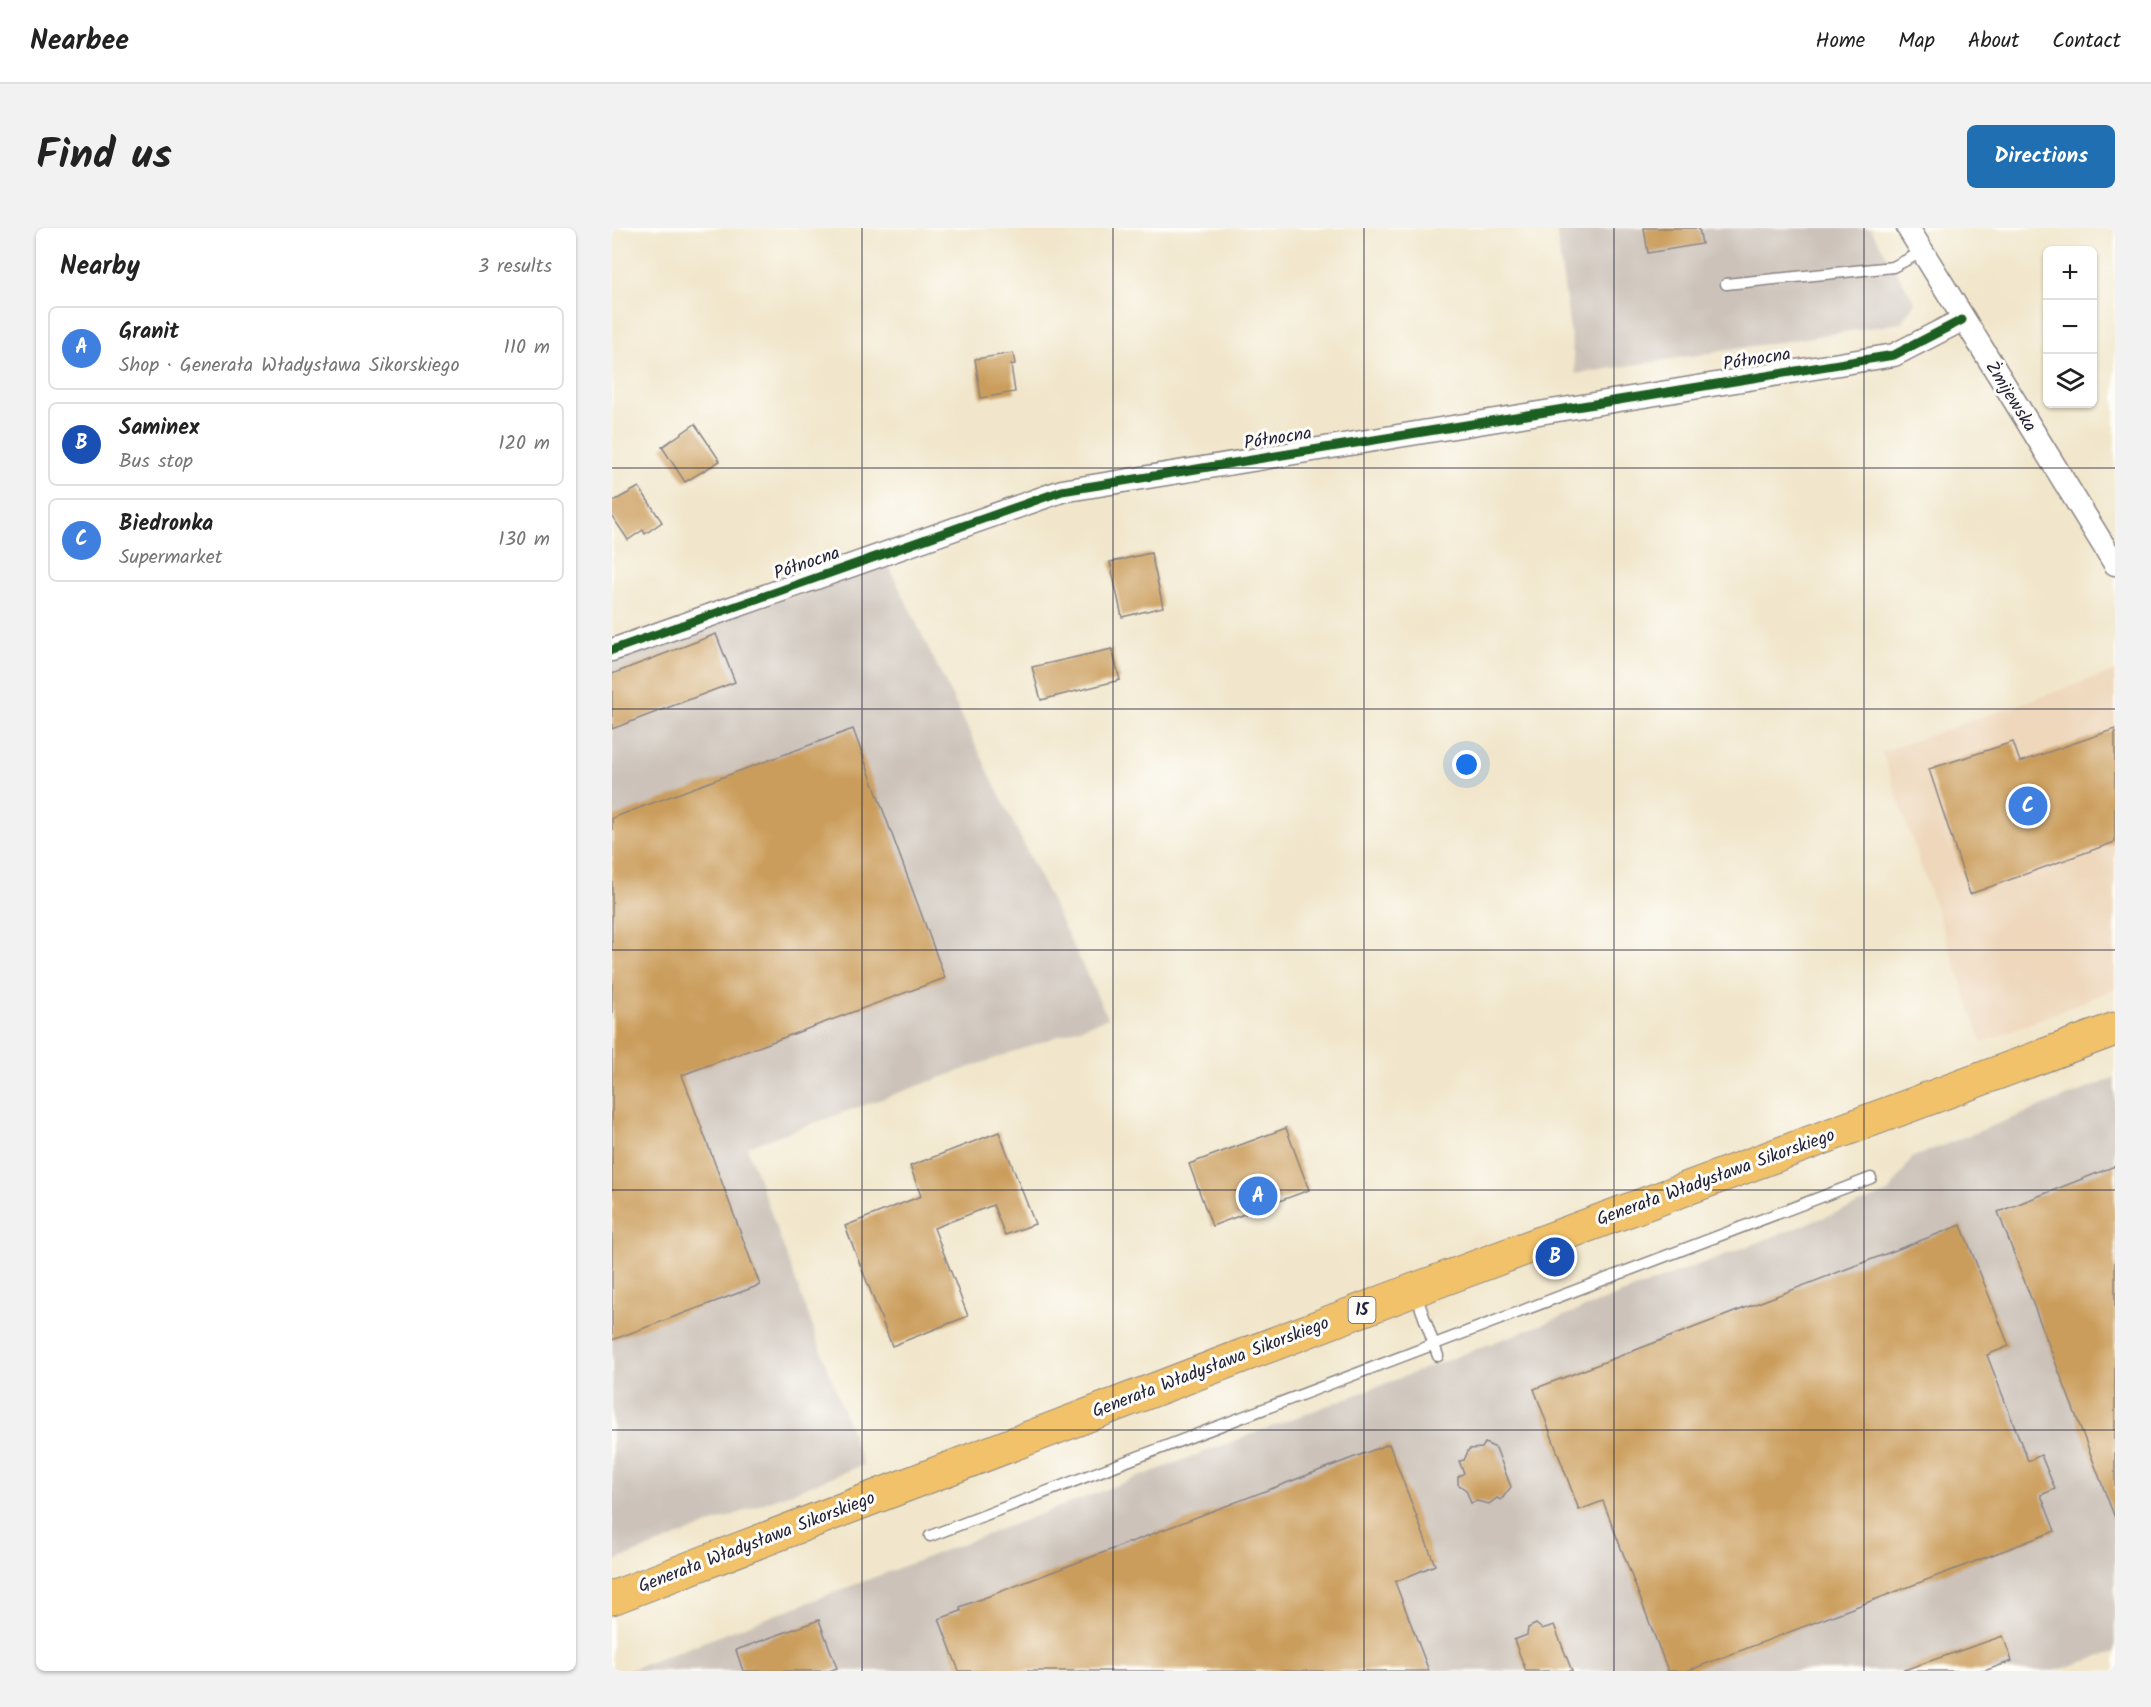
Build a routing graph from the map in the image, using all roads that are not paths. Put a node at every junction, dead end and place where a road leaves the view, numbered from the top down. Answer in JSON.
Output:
{"nodes":[{"id":1,"x":1908,"y":228,"type":"edge"},
{"id":2,"x":1922,"y":252,"type":"junction"},
{"id":3,"x":1726,"y":284,"type":"dead end"},
{"id":4,"x":1962,"y":320,"type":"junction"},
{"id":5,"x":2115,"y":564,"type":"edge"},
{"id":6,"x":612,"y":650,"type":"edge"},
{"id":7,"x":2115,"y":1029,"type":"edge"},
{"id":8,"x":1871,"y":1178,"type":"dead end"},
{"id":9,"x":1414,"y":1290,"type":"junction"},
{"id":10,"x":1433,"y":1344,"type":"junction"},
{"id":11,"x":1438,"y":1356,"type":"dead end"},
{"id":12,"x":930,"y":1536,"type":"dead end"},
{"id":13,"x":612,"y":1598,"type":"edge"}],
"edges":[{"from":1,"to":2,"type":"street","name":"Żmijewska"},
{"from":2,"to":3,"type":"lane"},
{"from":2,"to":4,"type":"street","name":"Żmijewska"},
{"from":4,"to":5,"type":"street","name":"Żmijewska"},
{"from":4,"to":6,"type":"street","name":"Północna"},
{"from":7,"to":9,"type":"main road","name":"Generała Władysława Sikorskiego","number":"15"},
{"from":8,"to":10,"type":"lane"},
{"from":9,"to":10,"type":"lane"},
{"from":9,"to":13,"type":"main road","name":"Generała Władysława Sikorskiego","number":"15"},
{"from":10,"to":11,"type":"lane"},
{"from":10,"to":12,"type":"lane"}]}
